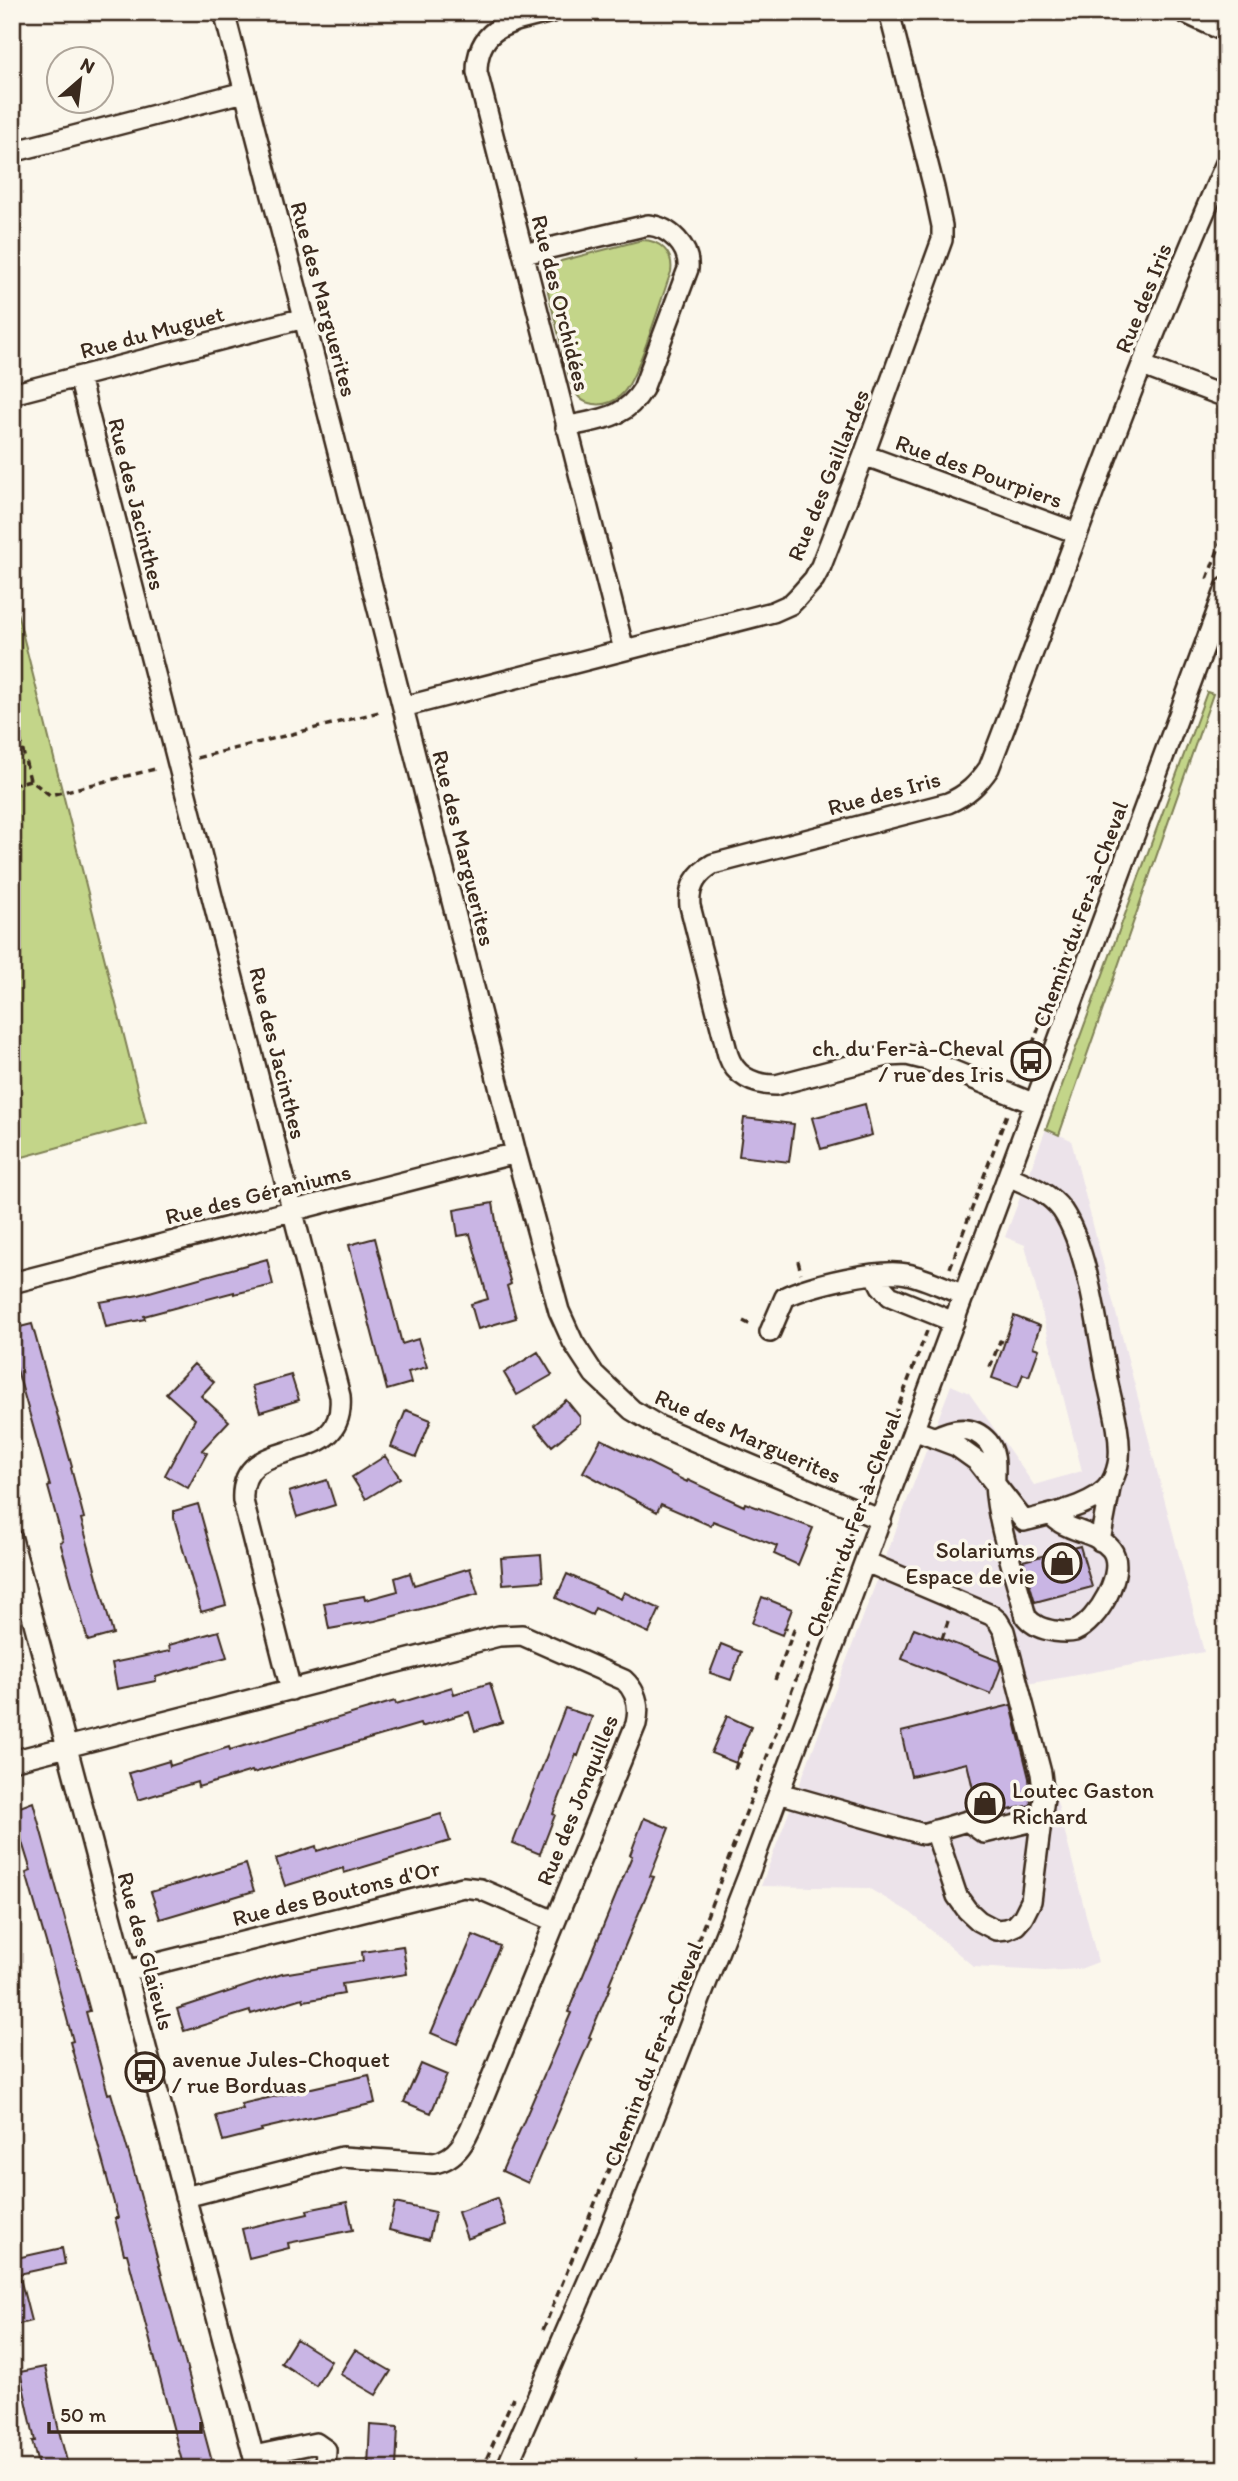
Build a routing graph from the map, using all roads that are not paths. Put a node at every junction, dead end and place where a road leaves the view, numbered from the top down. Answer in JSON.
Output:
{"nodes":[{"id":1,"x":224,"y":12,"type":"edge"},
{"id":2,"x":552,"y":12,"type":"edge"},
{"id":3,"x":889,"y":12,"type":"edge"},
{"id":4,"x":1183,"y":12,"type":"edge"},
{"id":5,"x":1226,"y":32,"type":"edge"},
{"id":6,"x":244,"y":92,"type":"junction"},
{"id":7,"x":12,"y":152,"type":"edge"},
{"id":8,"x":1226,"y":163,"type":"edge"},
{"id":9,"x":524,"y":254,"type":"junction"},
{"id":10,"x":304,"y":318,"type":"junction"},
{"id":11,"x":1143,"y":366,"type":"junction"},
{"id":12,"x":79,"y":377,"type":"junction"},
{"id":13,"x":12,"y":394,"type":"edge"},
{"id":14,"x":1226,"y":397,"type":"edge"},
{"id":15,"x":566,"y":427,"type":"junction"},
{"id":16,"x":864,"y":455,"type":"junction"},
{"id":17,"x":1077,"y":533,"type":"junction"},
{"id":18,"x":1226,"y":588,"type":"edge"},
{"id":19,"x":624,"y":650,"type":"junction"},
{"id":20,"x":396,"y":708,"type":"junction"},
{"id":21,"x":1035,"y":1104,"type":"junction"},
{"id":22,"x":516,"y":1153,"type":"junction"},
{"id":23,"x":1008,"y":1177,"type":"junction"},
{"id":24,"x":293,"y":1210,"type":"junction"},
{"id":25,"x":875,"y":1274,"type":"junction"},
{"id":26,"x":12,"y":1283,"type":"edge"},
{"id":27,"x":964,"y":1295,"type":"junction"},
{"id":28,"x":954,"y":1322,"type":"junction"},
{"id":29,"x":770,"y":1332,"type":"dead end"},
{"id":30,"x":914,"y":1430,"type":"junction"},
{"id":31,"x":995,"y":1483,"type":"junction"},
{"id":32,"x":1111,"y":1483,"type":"junction"},
{"id":33,"x":1051,"y":1514,"type":"junction"},
{"id":34,"x":881,"y":1520,"type":"junction"},
{"id":35,"x":12,"y":1539,"type":"edge"},
{"id":36,"x":1100,"y":1541,"type":"junction"},
{"id":37,"x":866,"y":1562,"type":"junction"},
{"id":38,"x":291,"y":1689,"type":"junction"},
{"id":39,"x":66,"y":1747,"type":"junction"},
{"id":40,"x":12,"y":1761,"type":"edge"},
{"id":41,"x":779,"y":1794,"type":"junction"},
{"id":42,"x":1042,"y":1819,"type":"junction"},
{"id":43,"x":935,"y":1830,"type":"junction"},
{"id":44,"x":554,"y":1921,"type":"junction"},
{"id":45,"x":126,"y":1971,"type":"junction"},
{"id":46,"x":185,"y":2197,"type":"junction"},
{"id":47,"x":256,"y":2462,"type":"edge"},
{"id":48,"x":326,"y":2469,"type":"edge"},
{"id":49,"x":506,"y":2469,"type":"edge"}],
"edges":[{"from":1,"to":6,"type":"street","name":"Rue des Marguerites"},
{"from":2,"to":9,"type":"street","name":"Rue des Orchidées"},
{"from":3,"to":16,"type":"street","name":"Rue des Gaillardes"},
{"from":4,"to":5,"type":"street"},
{"from":6,"to":7,"type":"street"},
{"from":6,"to":10,"type":"street","name":"Rue des Marguerites"},
{"from":8,"to":11,"type":"street","name":"Rue des Iris"},
{"from":9,"to":15,"type":"street","name":"Rue des Orchidées"},
{"from":9,"to":15,"type":"street"},
{"from":10,"to":12,"type":"street","name":"Rue du Muguet"},
{"from":10,"to":20,"type":"street","name":"Rue des Marguerites"},
{"from":11,"to":14,"type":"street"},
{"from":11,"to":17,"type":"street","name":"Rue des Iris"},
{"from":12,"to":13,"type":"street","name":"Rue du Muguet"},
{"from":12,"to":24,"type":"street","name":"Rue des Jacinthes"},
{"from":15,"to":19,"type":"street","name":"Rue des Orchidées"},
{"from":16,"to":17,"type":"street","name":"Rue des Pourpiers"},
{"from":16,"to":19,"type":"street","name":"Rue des Gaillardes"},
{"from":17,"to":21,"type":"street","name":"Rue des Iris"},
{"from":18,"to":21,"type":"street","name":"Chemin du Fer-à-Cheval"},
{"from":19,"to":20,"type":"street","name":"Rue des Gaillardes"},
{"from":20,"to":22,"type":"street","name":"Rue des Marguerites"},
{"from":21,"to":23,"type":"street","name":"Chemin du Fer-à-Cheval"},
{"from":22,"to":24,"type":"street","name":"Rue des Géraniums"},
{"from":22,"to":34,"type":"street","name":"Rue des Marguerites"},
{"from":23,"to":27,"type":"street","name":"Chemin du Fer-à-Cheval"},
{"from":23,"to":32,"type":"street"},
{"from":24,"to":26,"type":"street","name":"Rue des Géraniums"},
{"from":24,"to":38,"type":"street","name":"Rue des Jacinthes"},
{"from":25,"to":27,"type":"street"},
{"from":25,"to":28,"type":"street"},
{"from":25,"to":29,"type":"street"},
{"from":27,"to":28,"type":"street","name":"Chemin du Fer-à-Cheval"},
{"from":28,"to":30,"type":"street","name":"Chemin du Fer-à-Cheval"},
{"from":30,"to":31,"type":"street"},
{"from":30,"to":34,"type":"street","name":"Chemin du Fer-à-Cheval"},
{"from":31,"to":33,"type":"street"},
{"from":31,"to":36,"type":"street"},
{"from":32,"to":33,"type":"street"},
{"from":32,"to":36,"type":"street"},
{"from":33,"to":36,"type":"street"},
{"from":34,"to":37,"type":"street","name":"Chemin du Fer-à-Cheval"},
{"from":35,"to":39,"type":"street","name":"Rue des Glaïeuls"},
{"from":37,"to":41,"type":"street","name":"Chemin du Fer-à-Cheval"},
{"from":37,"to":42,"type":"street"},
{"from":38,"to":39,"type":"street","name":"Rue des Jonquilles"},
{"from":38,"to":44,"type":"street","name":"Rue des Jonquilles"},
{"from":39,"to":40,"type":"street","name":"Rue des Jonquilles"},
{"from":39,"to":45,"type":"street","name":"Rue des Glaïeuls"},
{"from":41,"to":43,"type":"street"},
{"from":41,"to":49,"type":"street","name":"Chemin du Fer-à-Cheval"},
{"from":42,"to":43,"type":"street"},
{"from":42,"to":43,"type":"street"},
{"from":44,"to":45,"type":"street","name":"Rue des Boutons d'Or"},
{"from":44,"to":46,"type":"street","name":"Rue des Jonquilles"},
{"from":45,"to":46,"type":"street","name":"Rue des Glaïeuls"},
{"from":46,"to":47,"type":"street","name":"Rue des Glaïeuls"},
{"from":47,"to":48,"type":"street","name":"Rue des Glaïeuls"}]}
